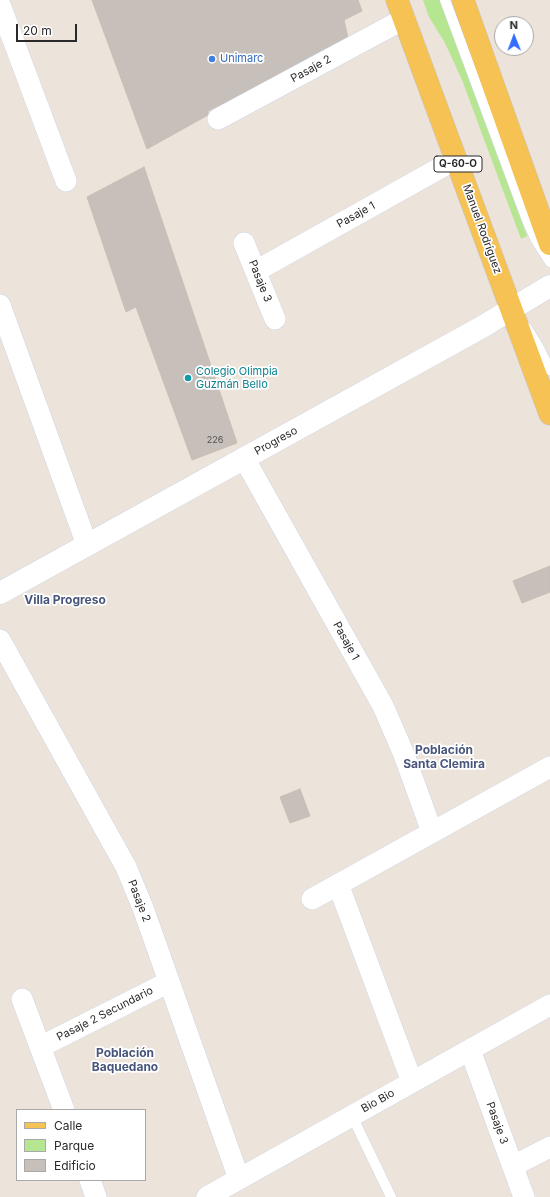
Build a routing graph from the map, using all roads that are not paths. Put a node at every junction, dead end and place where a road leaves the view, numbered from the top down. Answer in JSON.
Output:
{"nodes":[{"id":1,"x":445,"y":0,"type":"edge"},
{"id":2,"x":463,"y":0,"type":"edge"},
{"id":3,"x":0,"y":5,"type":"edge"},
{"id":4,"x":402,"y":6,"type":"edge"},
{"id":5,"x":218,"y":119,"type":"dead end"},
{"id":6,"x":456,"y":159,"type":"junction"},
{"id":7,"x":66,"y":181,"type":"dead end"},
{"id":8,"x":244,"y":244,"type":"dead end"},
{"id":9,"x":550,"y":244,"type":"edge"},
{"id":10,"x":550,"y":262,"type":"edge"},
{"id":11,"x":256,"y":271,"type":"junction"},
{"id":12,"x":550,"y":286,"type":"edge"},
{"id":13,"x":0,"y":305,"type":"edge"},
{"id":14,"x":511,"y":310,"type":"junction"},
{"id":15,"x":275,"y":319,"type":"dead end"},
{"id":16,"x":550,"y":370,"type":"edge"},
{"id":17,"x":550,"y":414,"type":"edge"},
{"id":18,"x":244,"y":458,"type":"junction"},
{"id":19,"x":87,"y":545,"type":"junction"},
{"id":20,"x":0,"y":593,"type":"edge"},
{"id":21,"x":0,"y":640,"type":"edge"},
{"id":22,"x":550,"y":767,"type":"edge"},
{"id":23,"x":432,"y":832,"type":"junction"},
{"id":24,"x":338,"y":884,"type":"junction"},
{"id":25,"x":312,"y":899,"type":"dead end"},
{"id":26,"x":169,"y":982,"type":"junction"},
{"id":27,"x":22,"y":999,"type":"dead end"},
{"id":28,"x":550,"y":1005,"type":"edge"},
{"id":29,"x":40,"y":1047,"type":"junction"},
{"id":30,"x":470,"y":1050,"type":"junction"},
{"id":31,"x":412,"y":1082,"type":"junction"},
{"id":32,"x":64,"y":1109,"type":"edge"},
{"id":33,"x":352,"y":1116,"type":"junction"},
{"id":34,"x":550,"y":1147,"type":"edge"},
{"id":35,"x":513,"y":1166,"type":"junction"},
{"id":36,"x":90,"y":1181,"type":"edge"},
{"id":37,"x":232,"y":1187,"type":"edge"},
{"id":38,"x":96,"y":1197,"type":"edge"},
{"id":39,"x":207,"y":1197,"type":"edge"},
{"id":40,"x":391,"y":1197,"type":"edge"},
{"id":41,"x":524,"y":1197,"type":"edge"}],
"edges":[{"from":1,"to":10,"type":"lane"},
{"from":2,"to":9,"type":"main road"},
{"from":3,"to":7,"type":"street"},
{"from":4,"to":5,"type":"street","name":"Pasaje 2"},
{"from":4,"to":6,"type":"main road","name":"Manuel Rodríguez","number":"Q-60-O"},
{"from":6,"to":11,"type":"street","name":"Pasaje 1"},
{"from":6,"to":14,"type":"main road","name":"Manuel Rodríguez","number":"Q-60-O"},
{"from":8,"to":11,"type":"street","name":"Pasaje 3"},
{"from":11,"to":15,"type":"street","name":"Pasaje 3"},
{"from":12,"to":14,"type":"street","name":"Progreso"},
{"from":13,"to":19,"type":"street"},
{"from":14,"to":16,"type":"lane"},
{"from":14,"to":17,"type":"main road","name":"Manuel Rodríguez","number":"Q-60-O"},
{"from":14,"to":18,"type":"street","name":"Progreso"},
{"from":18,"to":19,"type":"street","name":"Progreso"},
{"from":18,"to":23,"type":"street","name":"Pasaje 1"},
{"from":19,"to":20,"type":"street","name":"Progreso"},
{"from":21,"to":26,"type":"street","name":"Pasaje 2"},
{"from":22,"to":23,"type":"street"},
{"from":23,"to":24,"type":"street"},
{"from":24,"to":25,"type":"street"},
{"from":24,"to":31,"type":"street"},
{"from":26,"to":29,"type":"street","name":"Pasaje 2 Secundario"},
{"from":26,"to":37,"type":"street","name":"Pasaje 2"},
{"from":27,"to":29,"type":"street"},
{"from":28,"to":30,"type":"street","name":"Bio Bio"},
{"from":29,"to":32,"type":"street"},
{"from":30,"to":31,"type":"street","name":"Bio Bio"},
{"from":30,"to":35,"type":"street","name":"Pasaje 3"},
{"from":31,"to":33,"type":"street","name":"Bio Bio"},
{"from":33,"to":37,"type":"street","name":"Bio Bio"},
{"from":33,"to":40,"type":"lane"},
{"from":34,"to":35,"type":"street"},
{"from":35,"to":41,"type":"street","name":"Pasaje 3"},
{"from":36,"to":38,"type":"street"},
{"from":37,"to":39,"type":"street","name":"Bio Bio"}]}
